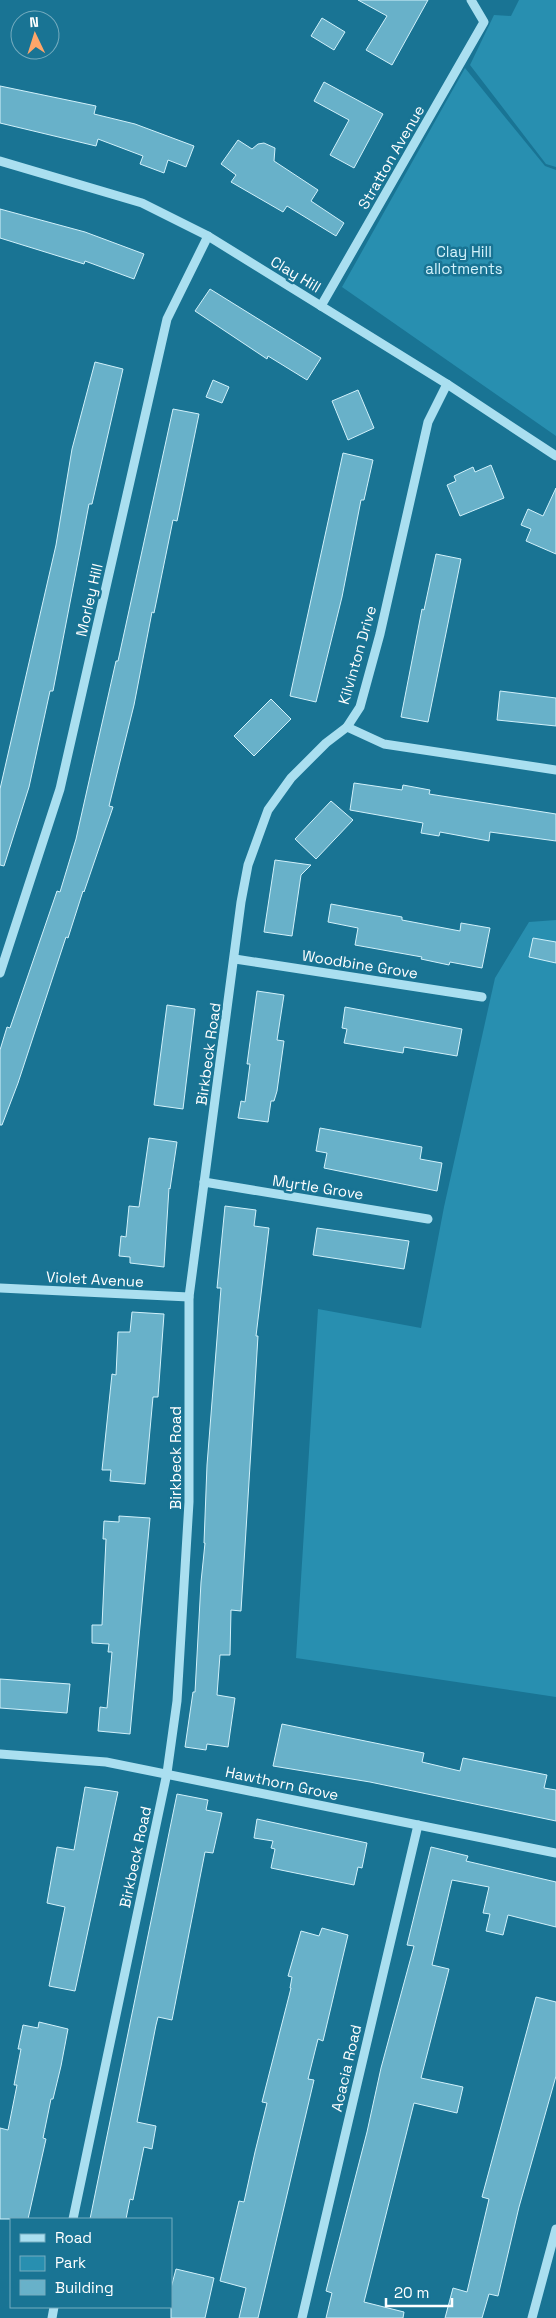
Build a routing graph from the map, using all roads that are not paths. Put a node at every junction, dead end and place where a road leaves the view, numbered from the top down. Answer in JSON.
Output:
{"nodes":[{"id":1,"x":471,"y":0,"type":"edge"},
{"id":2,"x":0,"y":161,"type":"edge"},
{"id":3,"x":208,"y":236,"type":"junction"},
{"id":4,"x":321,"y":306,"type":"junction"},
{"id":5,"x":447,"y":384,"type":"junction"},
{"id":6,"x":556,"y":456,"type":"edge"},
{"id":7,"x":347,"y":727,"type":"junction"},
{"id":8,"x":556,"y":770,"type":"edge"},
{"id":9,"x":235,"y":959,"type":"junction"},
{"id":10,"x":0,"y":973,"type":"edge"},
{"id":11,"x":482,"y":997,"type":"dead end"},
{"id":12,"x":204,"y":1182,"type":"junction"},
{"id":13,"x":428,"y":1219,"type":"dead end"},
{"id":14,"x":0,"y":1288,"type":"edge"},
{"id":15,"x":189,"y":1297,"type":"junction"},
{"id":16,"x":0,"y":1754,"type":"edge"},
{"id":17,"x":167,"y":1773,"type":"junction"},
{"id":18,"x":418,"y":1825,"type":"junction"},
{"id":19,"x":556,"y":1854,"type":"edge"},
{"id":20,"x":73,"y":2218,"type":"edge"},
{"id":21,"x":556,"y":2229,"type":"edge"},
{"id":22,"x":302,"y":2318,"type":"edge"},
{"id":23,"x":532,"y":2318,"type":"edge"}],
"edges":[{"from":1,"to":4,"type":"street","name":"Stratton Avenue"},
{"from":2,"to":3,"type":"street","name":"Clay Hill"},
{"from":3,"to":4,"type":"street","name":"Clay Hill"},
{"from":3,"to":10,"type":"street","name":"Morley Hill"},
{"from":4,"to":5,"type":"street","name":"Clay Hill"},
{"from":5,"to":6,"type":"street","name":"Clay Hill"},
{"from":5,"to":7,"type":"street","name":"Kilvinton Drive"},
{"from":7,"to":8,"type":"street","name":"Kilvinton Drive"},
{"from":7,"to":9,"type":"street","name":"Birkbeck Road"},
{"from":9,"to":11,"type":"street","name":"Woodbine Grove"},
{"from":9,"to":12,"type":"street","name":"Birkbeck Road"},
{"from":12,"to":13,"type":"street","name":"Myrtle Grove"},
{"from":12,"to":15,"type":"street","name":"Birkbeck Road"},
{"from":14,"to":15,"type":"street","name":"Violet Avenue"},
{"from":15,"to":17,"type":"street","name":"Birkbeck Road"},
{"from":16,"to":17,"type":"street","name":"Hawthorn Grove"},
{"from":17,"to":18,"type":"street","name":"Hawthorn Grove"},
{"from":17,"to":20,"type":"street","name":"Birkbeck Road"},
{"from":18,"to":19,"type":"street","name":"Hawthorn Grove"},
{"from":18,"to":22,"type":"street","name":"Acacia Road"},
{"from":21,"to":23,"type":"street"}]}
